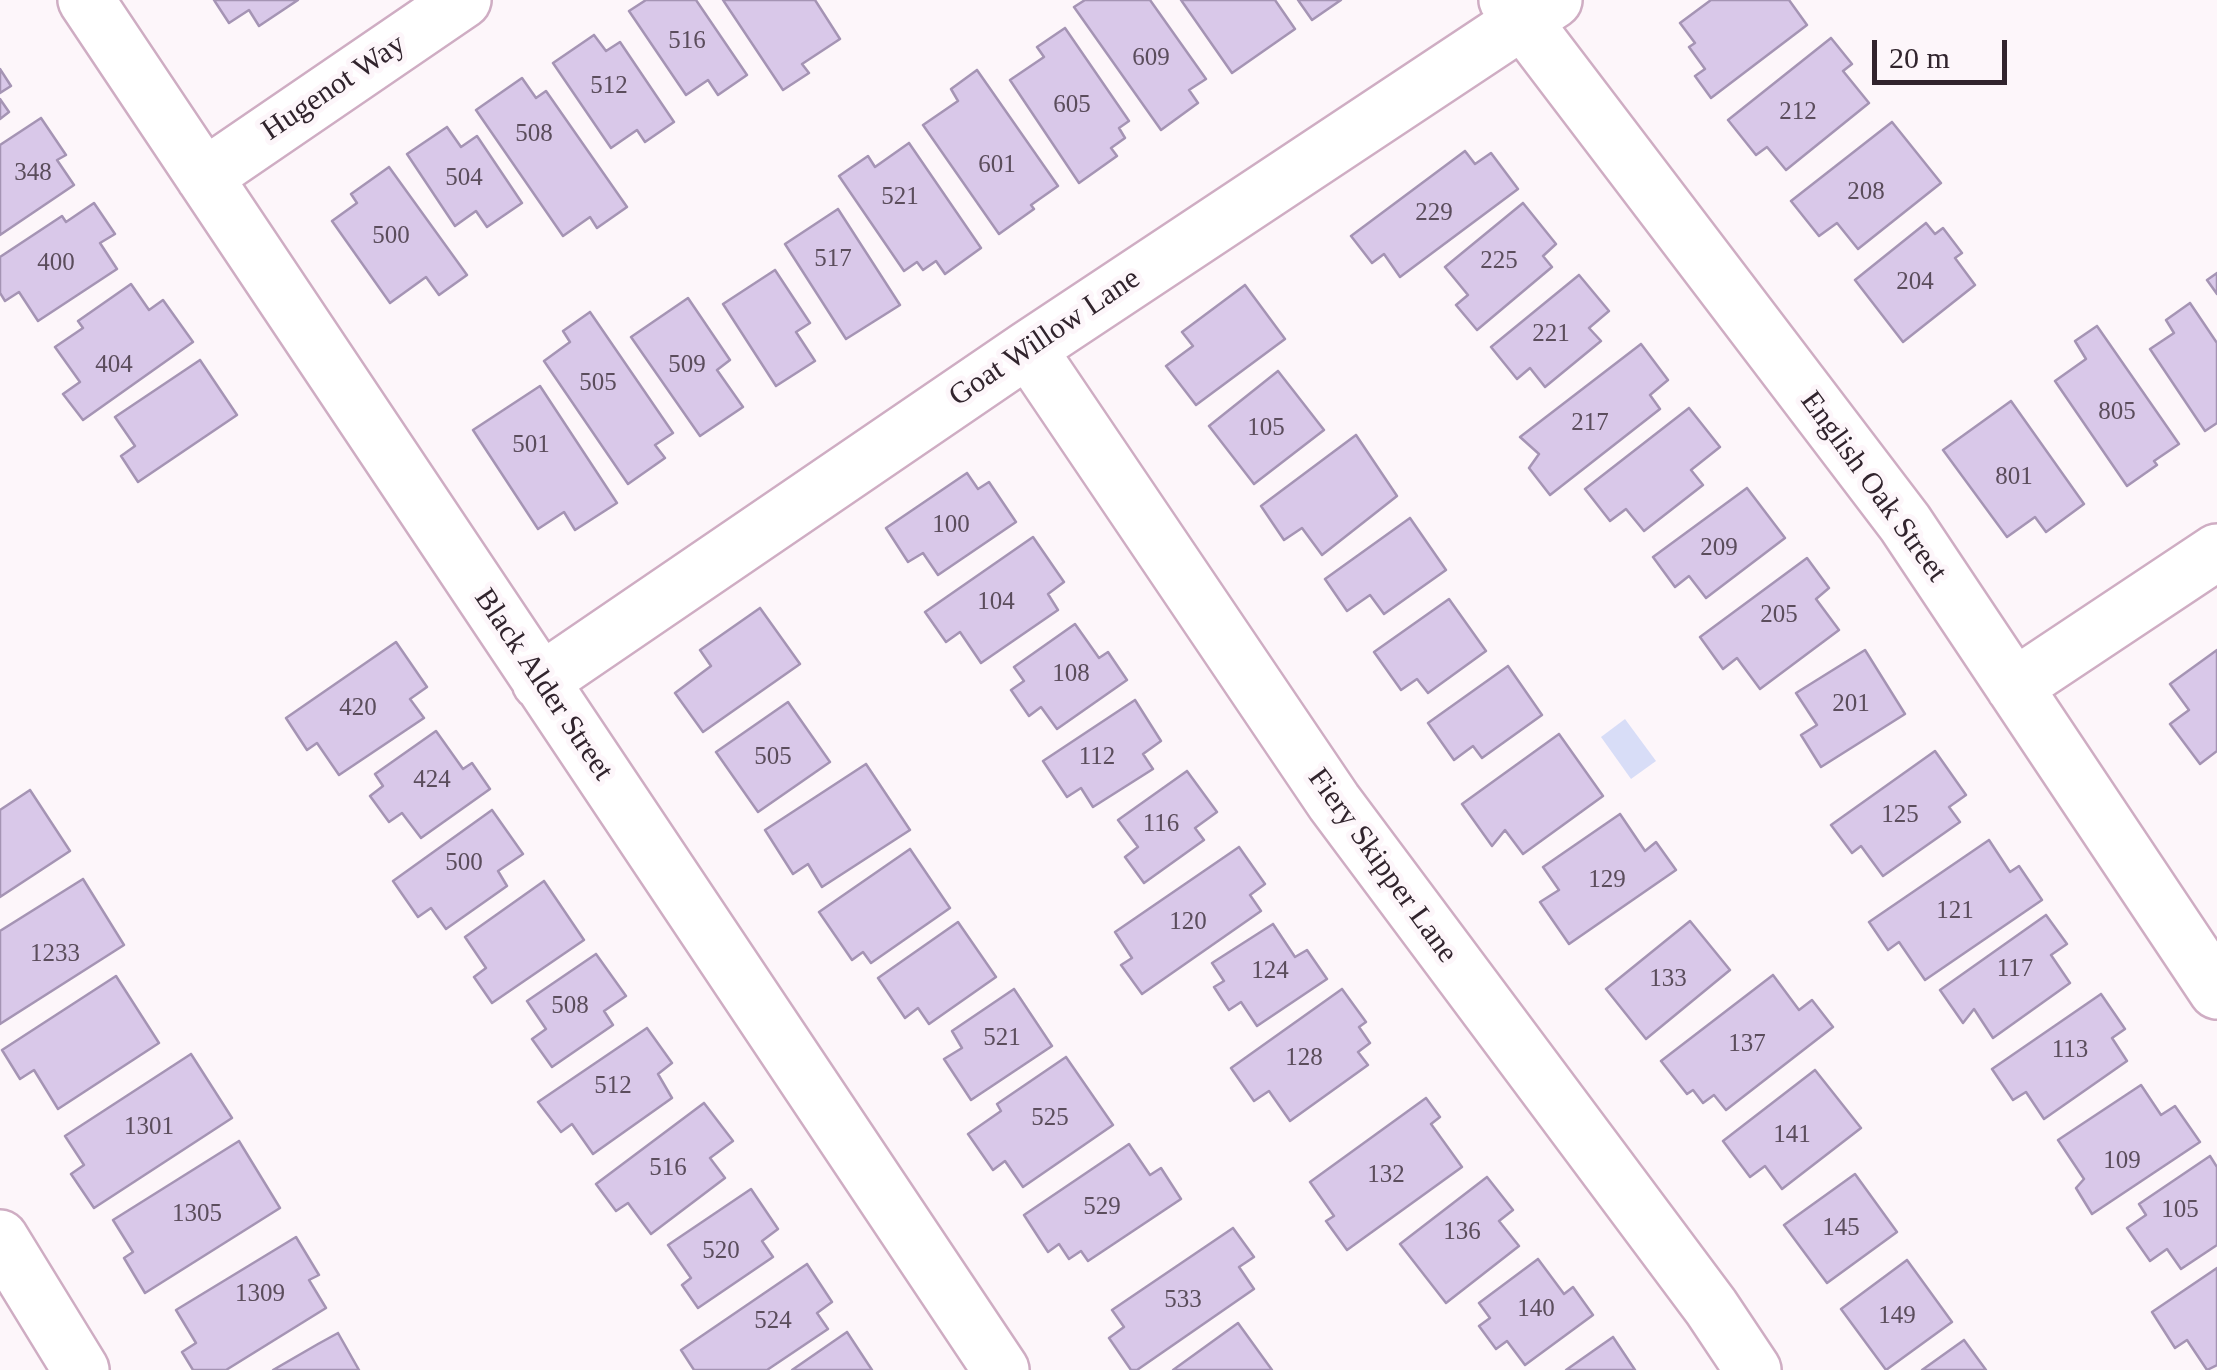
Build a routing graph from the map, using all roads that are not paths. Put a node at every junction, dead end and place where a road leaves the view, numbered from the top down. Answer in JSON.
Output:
{"nodes":[{"id":1,"x":86,"y":0,"type":"edge"},
{"id":2,"x":463,"y":0,"type":"edge"},
{"id":3,"x":1527,"y":7,"type":"edge"},
{"id":4,"x":204,"y":176,"type":"junction"},
{"id":5,"x":1028,"y":349,"type":"junction"},
{"id":6,"x":2217,"y":552,"type":"edge"},
{"id":7,"x":540,"y":682,"type":"junction"},
{"id":8,"x":2014,"y":687,"type":"junction"},
{"id":9,"x":2217,"y":991,"type":"edge"},
{"id":10,"x":0,"y":1238,"type":"edge"},
{"id":11,"x":81,"y":1370,"type":"edge"},
{"id":12,"x":1002,"y":1370,"type":"edge"},
{"id":13,"x":1752,"y":1370,"type":"edge"}],
"edges":[{"from":1,"to":4,"type":"street","name":"Black Alder Street"},
{"from":2,"to":4,"type":"street","name":"Hugenot Way"},
{"from":3,"to":5,"type":"street","name":"Goat Willow Lane"},
{"from":3,"to":8,"type":"street","name":"English Oak Street"},
{"from":4,"to":7,"type":"street","name":"Black Alder Street"},
{"from":5,"to":7,"type":"street","name":"Goat Willow Lane"},
{"from":5,"to":13,"type":"street","name":"Fiery Skipper Lane"},
{"from":6,"to":8,"type":"street"},
{"from":7,"to":12,"type":"street","name":"Black Alder Street"},
{"from":8,"to":9,"type":"street","name":"English Oak Street"},
{"from":10,"to":11,"type":"street"}]}
